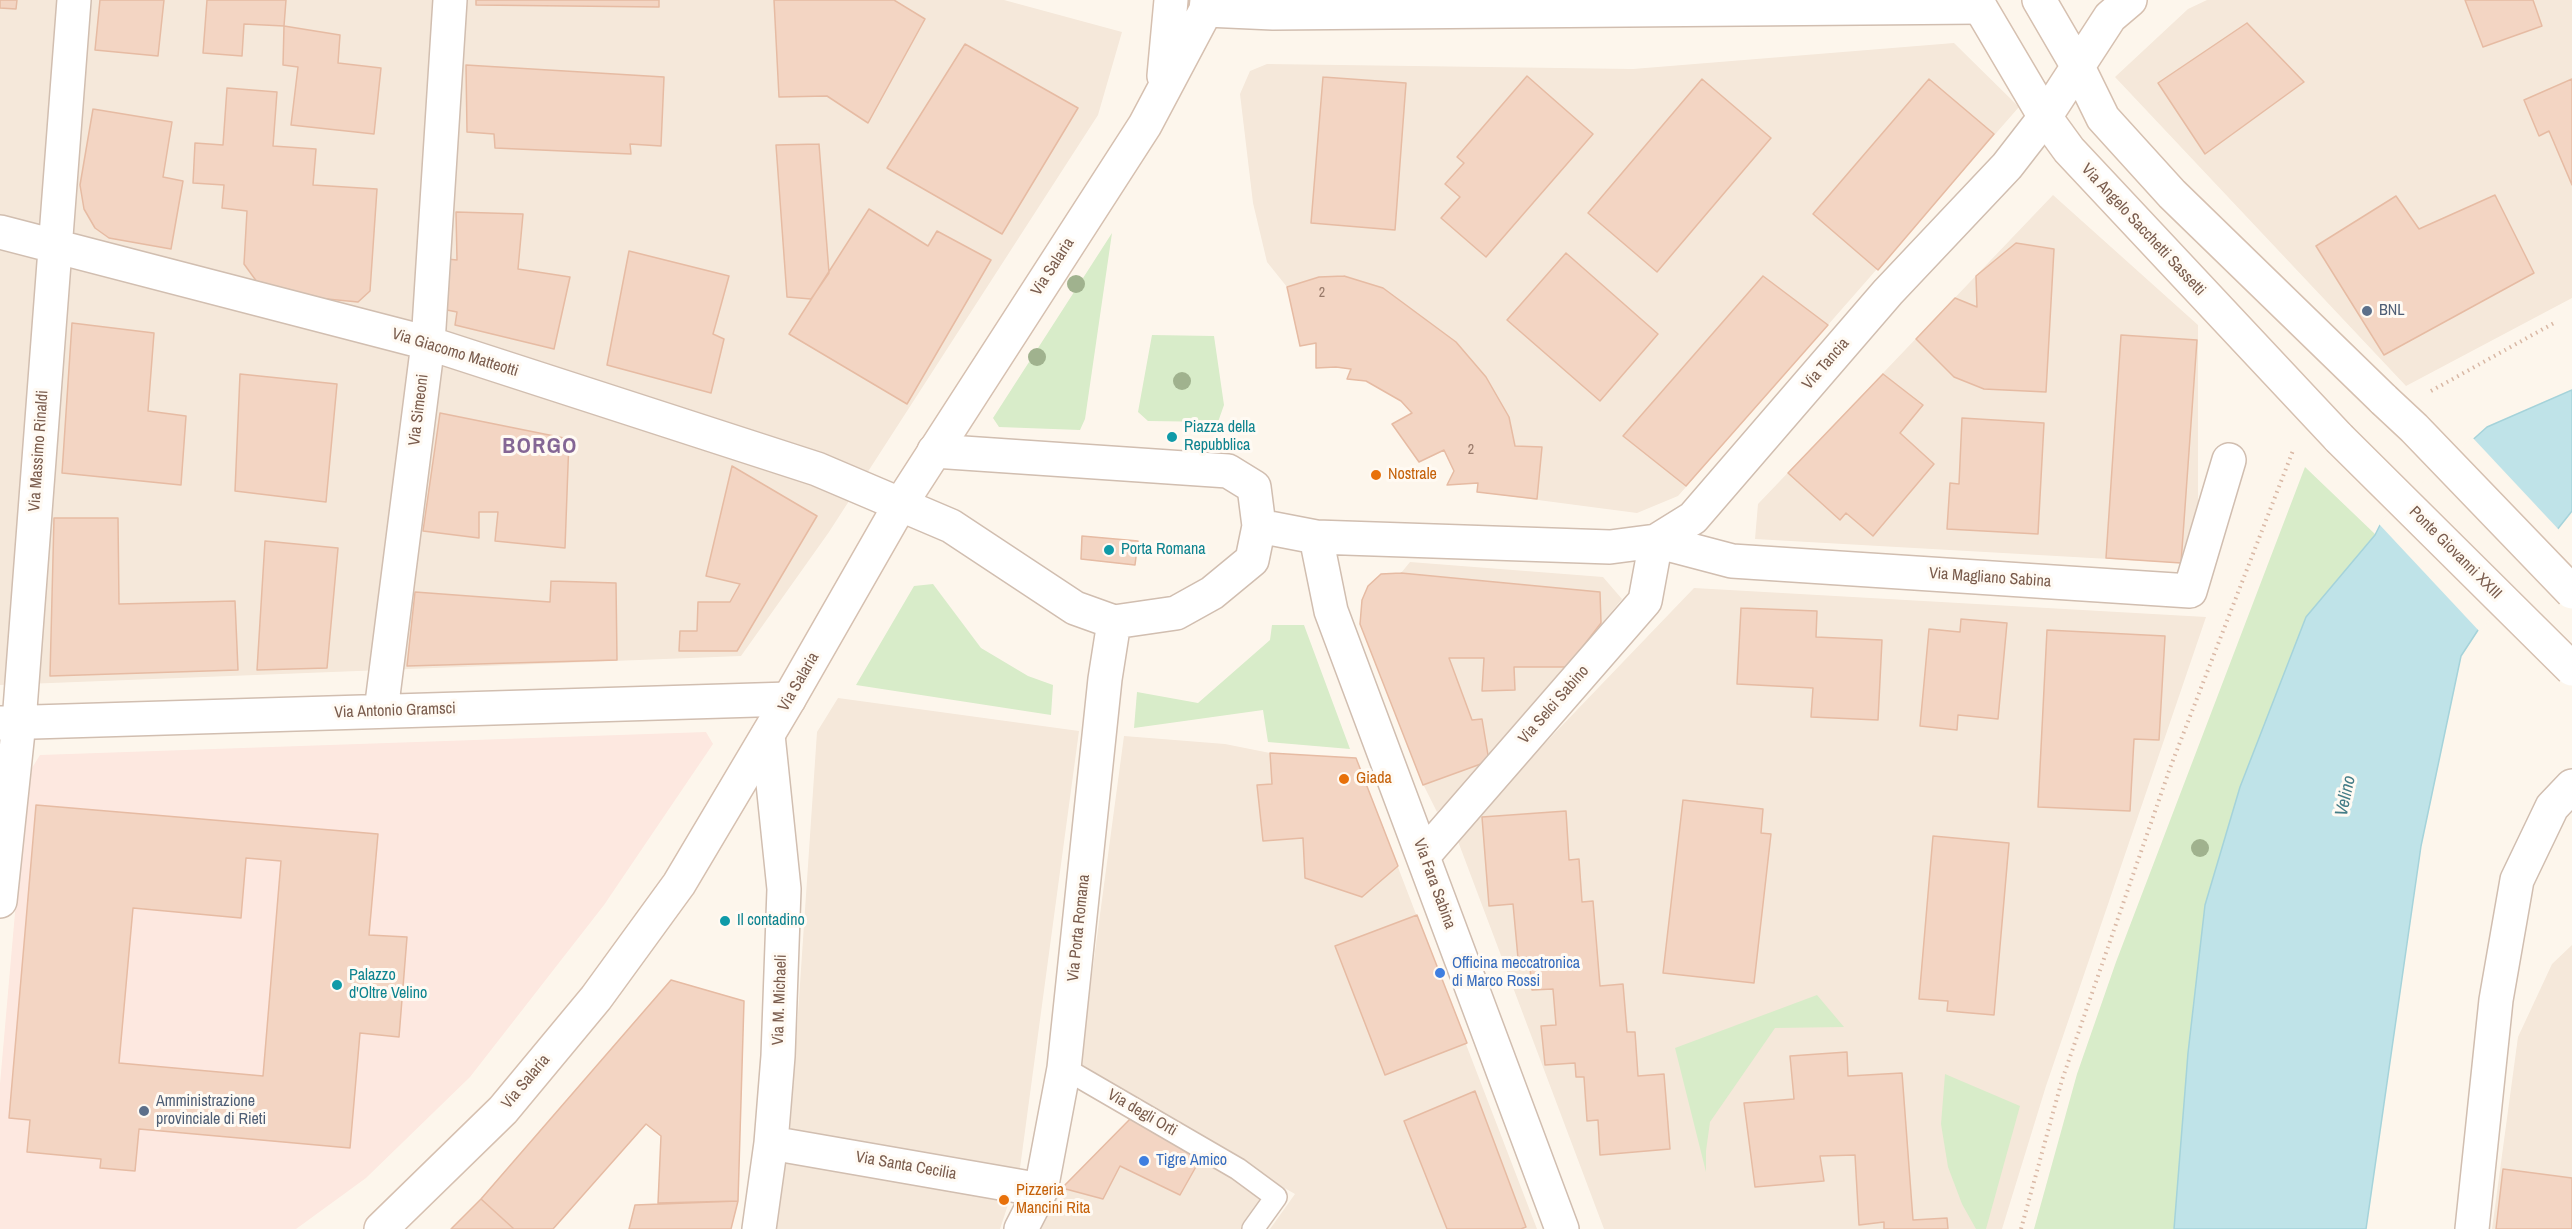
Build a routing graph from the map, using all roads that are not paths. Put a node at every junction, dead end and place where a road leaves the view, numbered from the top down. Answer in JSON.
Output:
{"nodes":[{"id":1,"x":74,"y":0,"type":"edge"},
{"id":2,"x":450,"y":0,"type":"edge"},
{"id":3,"x":1171,"y":0,"type":"edge"},
{"id":4,"x":2039,"y":0,"type":"edge"},
{"id":5,"x":2130,"y":0,"type":"edge"},
{"id":6,"x":1978,"y":3,"type":"edge"},
{"id":7,"x":1206,"y":5,"type":"edge"},
{"id":8,"x":2078,"y":67,"type":"junction"},
{"id":9,"x":1162,"y":93,"type":"junction"},
{"id":10,"x":2045,"y":117,"type":"junction"},
{"id":11,"x":0,"y":232,"type":"edge"},
{"id":12,"x":55,"y":246,"type":"junction"},
{"id":13,"x":428,"y":343,"type":"junction"},
{"id":14,"x":2339,"y":438,"type":"joint"},
{"id":15,"x":934,"y":451,"type":"junction"},
{"id":16,"x":2229,"y":460,"type":"dead end"},
{"id":17,"x":900,"y":505,"type":"junction"},
{"id":18,"x":1259,"y":526,"type":"junction"},
{"id":19,"x":1316,"y":537,"type":"junction"},
{"id":20,"x":1656,"y":541,"type":"junction"},
{"id":21,"x":2572,"y":592,"type":"edge"},
{"id":22,"x":1114,"y":622,"type":"junction"},
{"id":23,"x":2572,"y":669,"type":"edge"},
{"id":24,"x":789,"y":699,"type":"junction"},
{"id":25,"x":381,"y":711,"type":"junction"},
{"id":26,"x":9,"y":722,"type":"edge"},
{"id":27,"x":768,"y":735,"type":"junction"},
{"id":28,"x":2572,"y":786,"type":"edge"},
{"id":29,"x":1424,"y":855,"type":"junction"},
{"id":30,"x":0,"y":902,"type":"edge"},
{"id":31,"x":1064,"y":1068,"type":"junction"},
{"id":32,"x":771,"y":1143,"type":"junction"},
{"id":33,"x":1041,"y":1190,"type":"junction"},
{"id":34,"x":381,"y":1229,"type":"edge"},
{"id":35,"x":759,"y":1229,"type":"edge"},
{"id":36,"x":1021,"y":1229,"type":"edge"},
{"id":37,"x":1253,"y":1229,"type":"edge"},
{"id":38,"x":1562,"y":1229,"type":"edge"},
{"id":39,"x":2472,"y":1229,"type":"edge"}],
"edges":[{"from":1,"to":12,"type":"street","name":"Via Massimo Rinaldi"},
{"from":2,"to":13,"type":"street","name":"Via Simeoni"},
{"from":3,"to":9,"type":"street","name":"Via Salaria"},
{"from":4,"to":8,"type":"street"},
{"from":5,"to":8,"type":"street","name":"Via Tancia"},
{"from":6,"to":7,"type":"street"},
{"from":6,"to":10,"type":"street","name":"Via Angelo Sacchetti Sassetti"},
{"from":7,"to":9,"type":"street","name":"Via Salaria"},
{"from":8,"to":10,"type":"street","name":"Via Tancia"},
{"from":8,"to":21,"type":"street","bridge":true},
{"from":9,"to":15,"type":"street","name":"Via Salaria"},
{"from":10,"to":14,"type":"street","name":"Via Angelo Sacchetti Sassetti"},
{"from":10,"to":20,"type":"street","name":"Via Tancia"},
{"from":11,"to":12,"type":"street","name":"Via Giacomo Matteotti"},
{"from":12,"to":13,"type":"street","name":"Via Giacomo Matteotti"},
{"from":12,"to":26,"type":"street","name":"Via Massimo Rinaldi"},
{"from":13,"to":17,"type":"street","name":"Via Giacomo Matteotti"},
{"from":13,"to":25,"type":"street","name":"Via Simeoni"},
{"from":14,"to":23,"type":"street","name":"Ponte Giovanni XXIII","bridge":true},
{"from":15,"to":17,"type":"street","name":"Via Salaria"},
{"from":15,"to":18,"type":"street"},
{"from":16,"to":20,"type":"street","name":"Via Magliano Sabina"},
{"from":17,"to":22,"type":"street"},
{"from":17,"to":24,"type":"street","name":"Via Salaria"},
{"from":18,"to":19,"type":"street"},
{"from":18,"to":22,"type":"street"},
{"from":19,"to":20,"type":"street","name":"Via Tancia"},
{"from":19,"to":29,"type":"street","name":"Via Fara Sabina"},
{"from":20,"to":29,"type":"street","name":"Via Selci Sabino"},
{"from":22,"to":31,"type":"street","name":"Via Porta Romana"},
{"from":24,"to":25,"type":"street","name":"Via Antonio Gramsci"},
{"from":24,"to":27,"type":"street","name":"Via Salaria"},
{"from":25,"to":26,"type":"street","name":"Via Antonio Gramsci"},
{"from":26,"to":30,"type":"street","name":"Via Massimo Rinaldi"},
{"from":27,"to":32,"type":"street","name":"Via M. Michaeli"},
{"from":27,"to":34,"type":"street","name":"Via Salaria"},
{"from":28,"to":39,"type":"street"},
{"from":29,"to":38,"type":"street","name":"Via Fara Sabina"},
{"from":31,"to":33,"type":"street","name":"Via Porta Romana"},
{"from":31,"to":37,"type":"lane","name":"Via degli Orti"},
{"from":32,"to":33,"type":"street","name":"Via Santa Cecilia"},
{"from":32,"to":35,"type":"street","name":"Via M. Michaeli"},
{"from":33,"to":36,"type":"street","name":"Via Porta Romana"}]}
